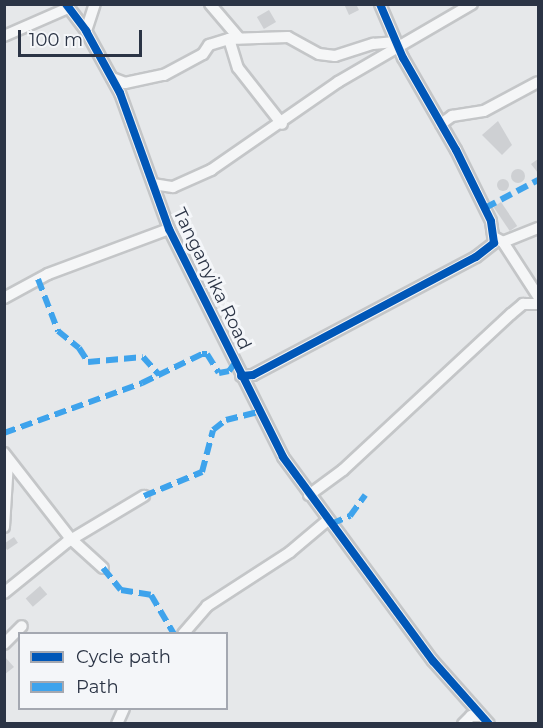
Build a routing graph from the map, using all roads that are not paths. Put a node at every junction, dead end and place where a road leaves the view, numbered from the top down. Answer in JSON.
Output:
{"nodes":[{"id":1,"x":95,"y":4,"type":"edge"},
{"id":2,"x":210,"y":4,"type":"edge"},
{"id":3,"x":380,"y":4,"type":"edge"},
{"id":4,"x":472,"y":4,"type":"edge"},
{"id":5,"x":67,"y":6,"type":"edge"},
{"id":6,"x":86,"y":31,"type":"junction"},
{"id":7,"x":4,"y":36,"type":"edge"},
{"id":8,"x":234,"y":39,"type":"junction"},
{"id":9,"x":396,"y":44,"type":"junction"},
{"id":10,"x":112,"y":78,"type":"junction"},
{"id":11,"x":538,"y":82,"type":"edge"},
{"id":12,"x":282,"y":124,"type":"junction"},
{"id":13,"x":441,"y":124,"type":"junction"},
{"id":14,"x":153,"y":184,"type":"junction"},
{"id":15,"x":538,"y":228,"type":"edge"},
{"id":16,"x":169,"y":229,"type":"junction"},
{"id":17,"x":499,"y":239,"type":"junction"},
{"id":18,"x":538,"y":296,"type":"edge"},
{"id":19,"x":4,"y":298,"type":"edge"},
{"id":20,"x":538,"y":304,"type":"edge"},
{"id":21,"x":241,"y":376,"type":"junction"},
{"id":22,"x":6,"y":457,"type":"edge"},
{"id":23,"x":309,"y":495,"type":"junction"},
{"id":24,"x":144,"y":496,"type":"dead end"},
{"id":25,"x":328,"y":520,"type":"junction"},
{"id":26,"x":4,"y":526,"type":"edge"},
{"id":27,"x":71,"y":539,"type":"junction"},
{"id":28,"x":104,"y":568,"type":"dead end"},
{"id":29,"x":5,"y":590,"type":"edge"},
{"id":30,"x":22,"y":626,"type":"dead end"},
{"id":31,"x":184,"y":632,"type":"edge"},
{"id":32,"x":4,"y":644,"type":"edge"},
{"id":33,"x":484,"y":720,"type":"edge"},
{"id":34,"x":463,"y":723,"type":"edge"}],
"edges":[{"from":1,"to":6,"type":"street"},
{"from":2,"to":8,"type":"street"},
{"from":3,"to":9,"type":"street"},
{"from":4,"to":9,"type":"street"},
{"from":5,"to":6,"type":"street","name":"Tanganyika Road"},
{"from":5,"to":7,"type":"street"},
{"from":6,"to":10,"type":"street","name":"Tanganyika Road"},
{"from":8,"to":9,"type":"street"},
{"from":8,"to":10,"type":"street"},
{"from":8,"to":12,"type":"street"},
{"from":9,"to":12,"type":"street"},
{"from":9,"to":13,"type":"street"},
{"from":10,"to":14,"type":"street","name":"Tanganyika Road"},
{"from":11,"to":13,"type":"street"},
{"from":12,"to":14,"type":"street"},
{"from":13,"to":17,"type":"street"},
{"from":14,"to":16,"type":"street","name":"Tanganyika Road"},
{"from":15,"to":17,"type":"street"},
{"from":16,"to":19,"type":"street"},
{"from":16,"to":21,"type":"street","name":"Tanganyika Road"},
{"from":17,"to":18,"type":"street"},
{"from":17,"to":21,"type":"street"},
{"from":20,"to":23,"type":"street"},
{"from":21,"to":23,"type":"street","name":"Tanganyika Road"},
{"from":22,"to":26,"type":"street"},
{"from":22,"to":27,"type":"street"},
{"from":23,"to":25,"type":"street","name":"Tanganyika Road"},
{"from":24,"to":27,"type":"street"},
{"from":25,"to":31,"type":"street"},
{"from":25,"to":33,"type":"street","name":"Tanganyika Road"},
{"from":27,"to":28,"type":"street"},
{"from":27,"to":29,"type":"street"},
{"from":30,"to":32,"type":"street"},
{"from":33,"to":34,"type":"street"}]}
